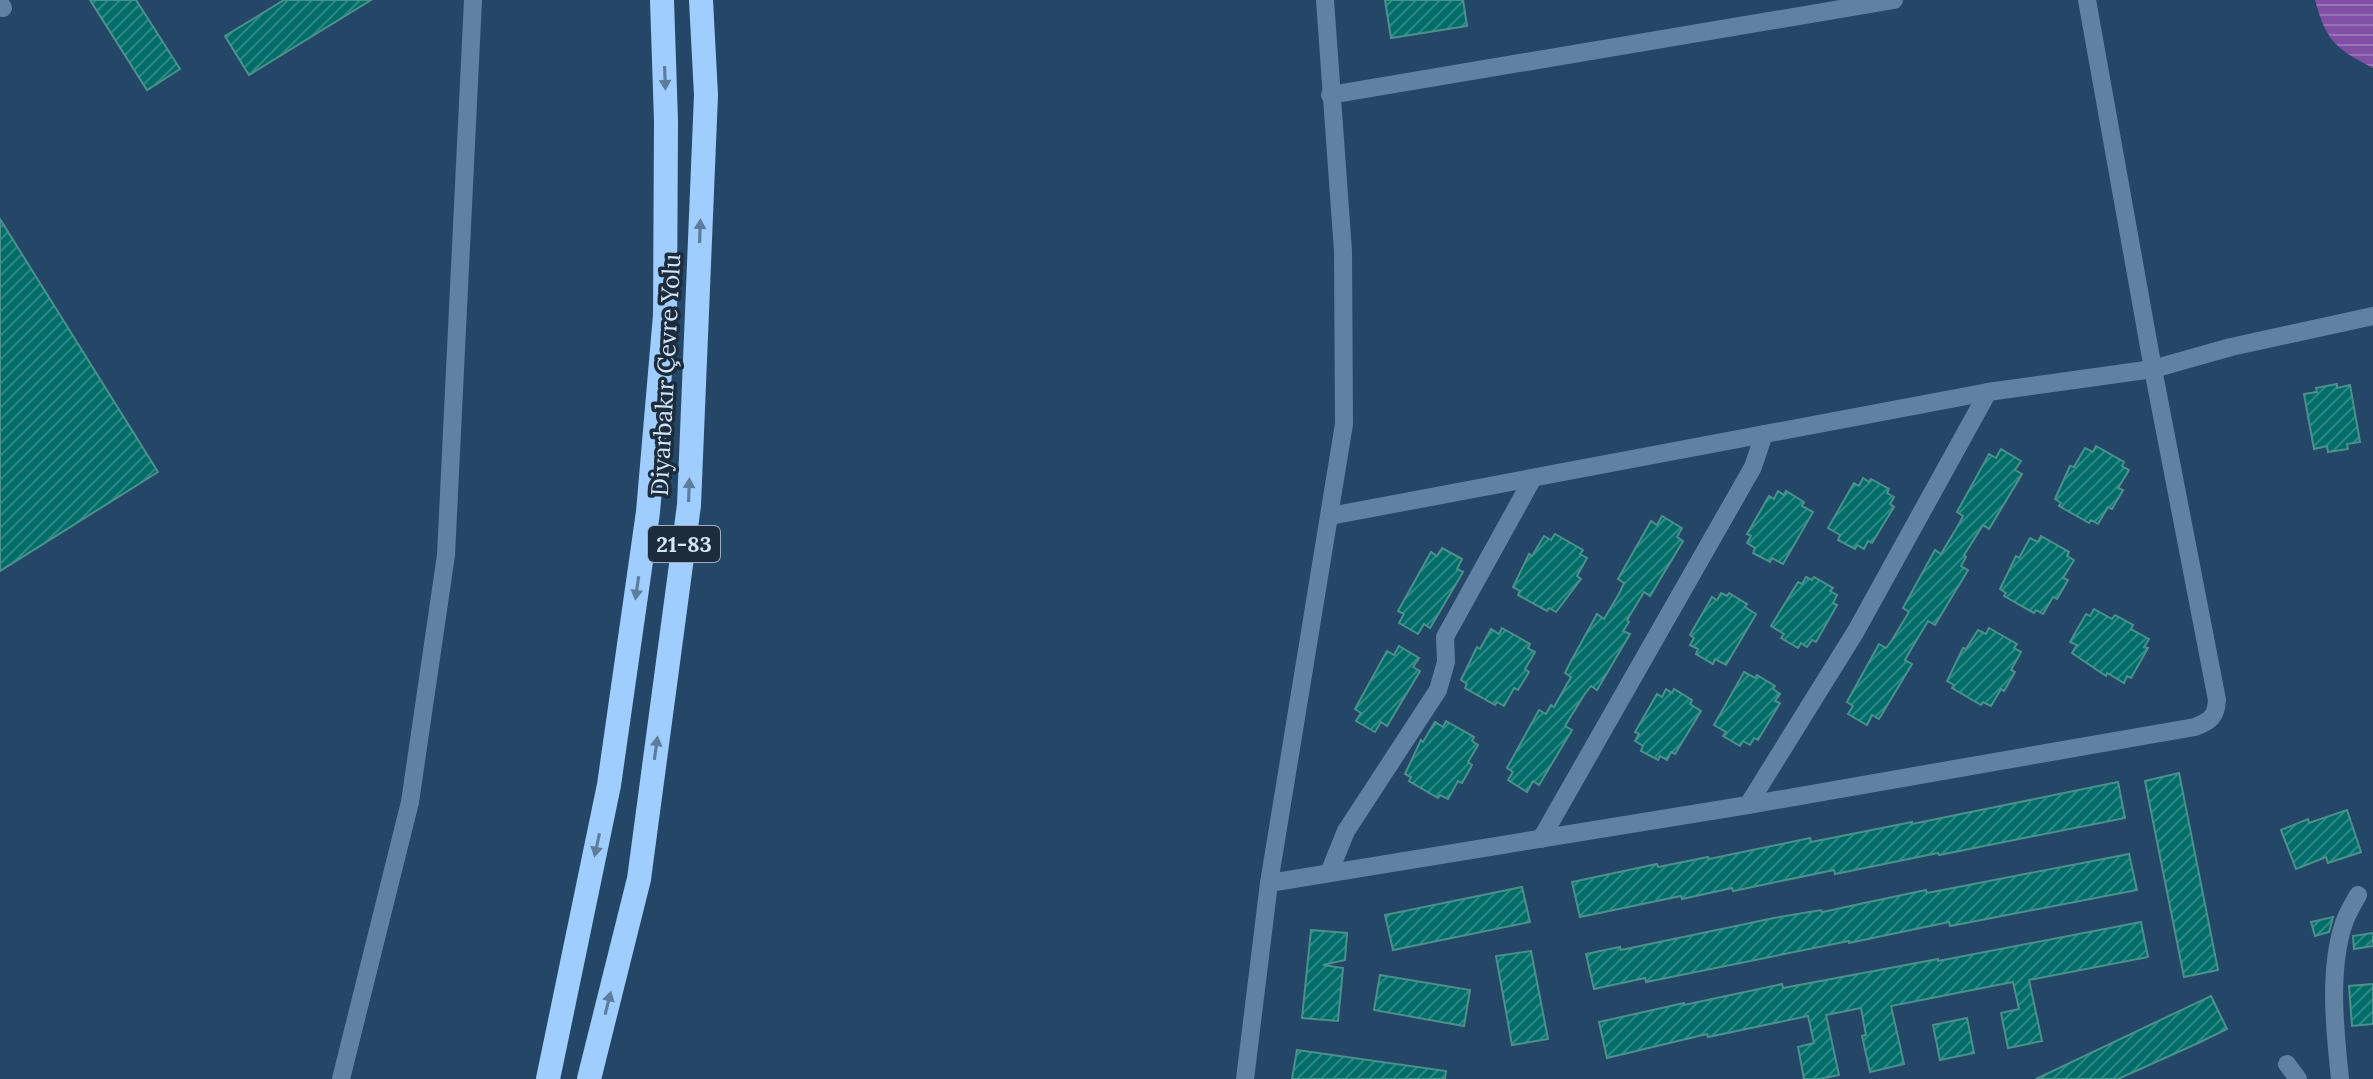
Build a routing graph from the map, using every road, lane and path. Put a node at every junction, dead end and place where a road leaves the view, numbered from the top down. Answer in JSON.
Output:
{"nodes":[{"id":1,"x":473,"y":0,"type":"edge"},
{"id":2,"x":662,"y":0,"type":"edge"},
{"id":3,"x":701,"y":0,"type":"edge"},
{"id":4,"x":1325,"y":0,"type":"edge"},
{"id":5,"x":1894,"y":0,"type":"edge"},
{"id":6,"x":2087,"y":0,"type":"edge"},
{"id":7,"x":1330,"y":95,"type":"junction"},
{"id":8,"x":2373,"y":316,"type":"edge"},
{"id":9,"x":2153,"y":369,"type":"junction"},
{"id":10,"x":1988,"y":392,"type":"junction"},
{"id":11,"x":1764,"y":434,"type":"junction"},
{"id":12,"x":1533,"y":478,"type":"junction"},
{"id":13,"x":1330,"y":516,"type":"junction"},
{"id":14,"x":1748,"y":805,"type":"junction"},
{"id":15,"x":1541,"y":839,"type":"junction"},
{"id":16,"x":1329,"y":873,"type":"junction"},
{"id":17,"x":1269,"y":883,"type":"junction"},
{"id":18,"x":2358,"y":895,"type":"dead end"},
{"id":19,"x":341,"y":1079,"type":"edge"},
{"id":20,"x":548,"y":1079,"type":"edge"},
{"id":21,"x":589,"y":1079,"type":"edge"},
{"id":22,"x":1245,"y":1079,"type":"edge"},
{"id":23,"x":2340,"y":1079,"type":"edge"}],
"edges":[{"from":1,"to":19,"type":"street"},
{"from":2,"to":20,"type":"highway","name":"Diyarbakır Çevre Yolu","number":"21-83","one_way":true},
{"from":21,"to":3,"type":"highway","name":"Diyarbakır Çevre Yolu","number":"21-83","one_way":true},
{"from":4,"to":7,"type":"street"},
{"from":5,"to":7,"type":"street"},
{"from":6,"to":9,"type":"street"},
{"from":7,"to":13,"type":"street"},
{"from":8,"to":9,"type":"street"},
{"from":9,"to":10,"type":"street"},
{"from":9,"to":14,"type":"street"},
{"from":10,"to":11,"type":"street"},
{"from":10,"to":14,"type":"street"},
{"from":11,"to":12,"type":"street"},
{"from":11,"to":15,"type":"street"},
{"from":12,"to":13,"type":"street"},
{"from":12,"to":16,"type":"street"},
{"from":13,"to":17,"type":"street"},
{"from":14,"to":15,"type":"street"},
{"from":15,"to":16,"type":"street"},
{"from":16,"to":17,"type":"street"},
{"from":17,"to":22,"type":"street"},
{"from":18,"to":23,"type":"street"}]}
